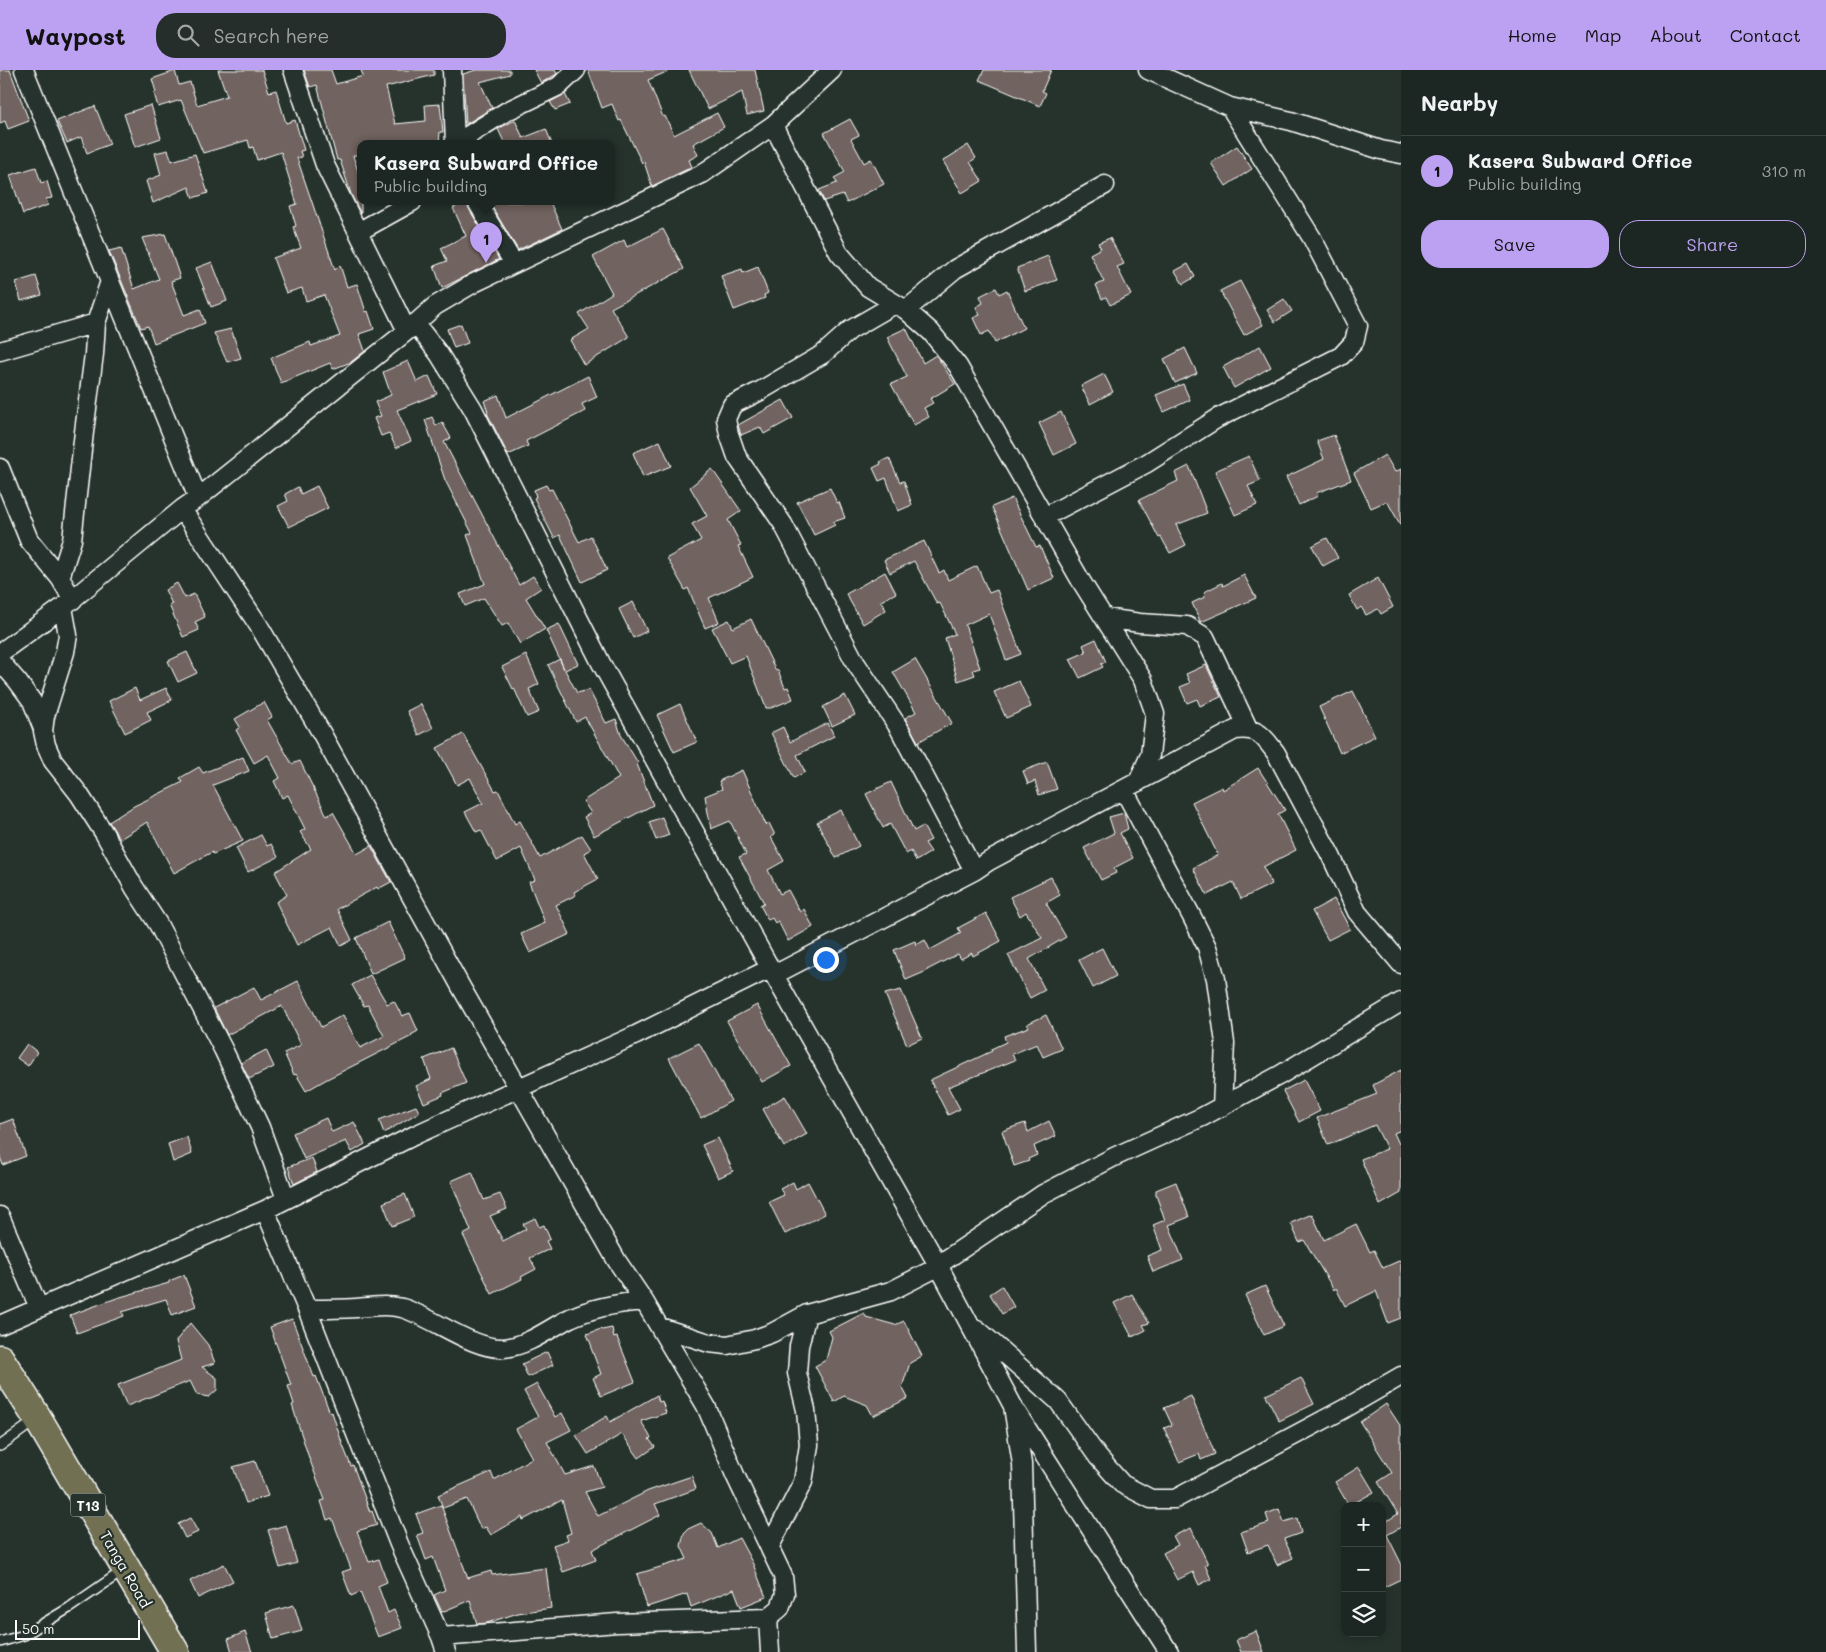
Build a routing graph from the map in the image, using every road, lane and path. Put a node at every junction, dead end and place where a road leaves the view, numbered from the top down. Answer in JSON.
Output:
{"nodes":[{"id":1,"x":24,"y":70,"type":"edge"},
{"id":2,"x":293,"y":70,"type":"edge"},
{"id":3,"x":452,"y":70,"type":"edge"},
{"id":4,"x":576,"y":70,"type":"edge"},
{"id":5,"x":832,"y":70,"type":"edge"},
{"id":6,"x":1148,"y":70,"type":"edge"},
{"id":7,"x":1230,"y":106,"type":"junction"},
{"id":8,"x":773,"y":125,"type":"junction"},
{"id":9,"x":455,"y":140,"type":"edge"},
{"id":10,"x":463,"y":140,"type":"edge"},
{"id":11,"x":1401,"y":154,"type":"edge"},
{"id":12,"x":1105,"y":185,"type":"dead end"},
{"id":13,"x":407,"y":205,"type":"edge"},
{"id":14,"x":479,"y":205,"type":"edge"},
{"id":15,"x":358,"y":232,"type":"junction"},
{"id":16,"x":514,"y":264,"type":"junction"},
{"id":17,"x":110,"y":282,"type":"junction"},
{"id":18,"x":900,"y":307,"type":"junction"},
{"id":19,"x":96,"y":323,"type":"junction"},
{"id":20,"x":411,"y":327,"type":"junction"},
{"id":21,"x":0,"y":351,"type":"edge"},
{"id":22,"x":0,"y":468,"type":"edge"},
{"id":23,"x":198,"y":498,"type":"junction"},
{"id":24,"x":182,"y":509,"type":"junction"},
{"id":25,"x":1044,"y":517,"type":"junction"},
{"id":26,"x":60,"y":578,"type":"junction"},
{"id":27,"x":68,"y":604,"type":"junction"},
{"id":28,"x":1105,"y":618,"type":"junction"},
{"id":29,"x":0,"y":653,"type":"edge"},
{"id":30,"x":0,"y":661,"type":"edge"},
{"id":31,"x":1248,"y":728,"type":"junction"},
{"id":32,"x":44,"y":731,"type":"junction"},
{"id":33,"x":1131,"y":786,"type":"junction"},
{"id":34,"x":974,"y":871,"type":"junction"},
{"id":35,"x":1401,"y":964,"type":"edge"},
{"id":36,"x":772,"y":972,"type":"junction"},
{"id":37,"x":1401,"y":1002,"type":"edge"},
{"id":38,"x":519,"y":1087,"type":"junction"},
{"id":39,"x":1222,"y":1106,"type":"junction"},
{"id":40,"x":286,"y":1199,"type":"junction"},
{"id":41,"x":265,"y":1210,"type":"junction"},
{"id":42,"x":0,"y":1216,"type":"edge"},
{"id":43,"x":938,"y":1266,"type":"junction"},
{"id":44,"x":644,"y":1301,"type":"junction"},
{"id":45,"x":39,"y":1308,"type":"junction"},
{"id":46,"x":307,"y":1309,"type":"junction"},
{"id":47,"x":807,"y":1314,"type":"junction"},
{"id":48,"x":968,"y":1320,"type":"junction"},
{"id":49,"x":0,"y":1325,"type":"edge"},
{"id":50,"x":660,"y":1327,"type":"junction"},
{"id":51,"x":0,"y":1359,"type":"edge"},
{"id":52,"x":1401,"y":1376,"type":"edge"},
{"id":53,"x":1013,"y":1406,"type":"junction"},
{"id":54,"x":38,"y":1419,"type":"junction"},
{"id":55,"x":0,"y":1446,"type":"edge"},
{"id":56,"x":770,"y":1546,"type":"junction"},
{"id":57,"x":126,"y":1568,"type":"junction"},
{"id":58,"x":768,"y":1618,"type":"junction"},
{"id":59,"x":0,"y":1642,"type":"edge"},
{"id":60,"x":443,"y":1644,"type":"edge"},
{"id":61,"x":175,"y":1652,"type":"edge"},
{"id":62,"x":770,"y":1652,"type":"edge"},
{"id":63,"x":1027,"y":1652,"type":"edge"},
{"id":64,"x":1169,"y":1652,"type":"edge"}],
"edges":[{"from":1,"to":17,"type":"street"},
{"from":2,"to":15,"type":"street"},
{"from":3,"to":9,"type":"street"},
{"from":4,"to":10,"type":"street"},
{"from":5,"to":8,"type":"street"},
{"from":6,"to":7,"type":"street"},
{"from":7,"to":11,"type":"street"},
{"from":7,"to":25,"type":"street"},
{"from":8,"to":16,"type":"street"},
{"from":8,"to":18,"type":"street"},
{"from":12,"to":18,"type":"street"},
{"from":13,"to":15,"type":"street"},
{"from":14,"to":16,"type":"street"},
{"from":15,"to":20,"type":"street"},
{"from":16,"to":20,"type":"street"},
{"from":17,"to":19,"type":"street"},
{"from":17,"to":23,"type":"street"},
{"from":18,"to":25,"type":"street"},
{"from":18,"to":34,"type":"street"},
{"from":19,"to":21,"type":"street"},
{"from":19,"to":26,"type":"street"},
{"from":20,"to":23,"type":"street"},
{"from":20,"to":36,"type":"street"},
{"from":22,"to":26,"type":"street"},
{"from":23,"to":24,"type":"street"},
{"from":24,"to":27,"type":"street"},
{"from":24,"to":38,"type":"street"},
{"from":25,"to":28,"type":"street"},
{"from":26,"to":27,"type":"street"},
{"from":27,"to":29,"type":"street"},
{"from":27,"to":32,"type":"street"},
{"from":28,"to":31,"type":"street"},
{"from":28,"to":33,"type":"street"},
{"from":30,"to":32,"type":"street"},
{"from":31,"to":33,"type":"street"},
{"from":31,"to":35,"type":"street"},
{"from":32,"to":40,"type":"street"},
{"from":33,"to":34,"type":"street"},
{"from":33,"to":39,"type":"street"},
{"from":34,"to":36,"type":"street"},
{"from":36,"to":38,"type":"street"},
{"from":36,"to":43,"type":"street"},
{"from":37,"to":39,"type":"street"},
{"from":38,"to":40,"type":"street"},
{"from":38,"to":44,"type":"street"},
{"from":39,"to":43,"type":"street"},
{"from":40,"to":41,"type":"street"},
{"from":41,"to":45,"type":"street"},
{"from":41,"to":46,"type":"street"},
{"from":42,"to":45,"type":"street"},
{"from":43,"to":47,"type":"street"},
{"from":43,"to":48,"type":"street"},
{"from":44,"to":46,"type":"street"},
{"from":44,"to":50,"type":"street"},
{"from":45,"to":49,"type":"street"},
{"from":46,"to":60,"type":"street"},
{"from":47,"to":50,"type":"street"},
{"from":47,"to":56,"type":"street"},
{"from":48,"to":52,"type":"street"},
{"from":48,"to":53,"type":"street"},
{"from":50,"to":56,"type":"street"},
{"from":51,"to":54,"type":"highway","name":"Tanga Road","number":"T13"},
{"from":53,"to":63,"type":"street"},
{"from":53,"to":64,"type":"street"},
{"from":54,"to":55,"type":"lane"},
{"from":54,"to":57,"type":"highway","name":"Tanga Road","number":"T13"},
{"from":56,"to":58,"type":"street"},
{"from":57,"to":59,"type":"lane"},
{"from":57,"to":61,"type":"highway","name":"Tanga Road","number":"T13"},
{"from":58,"to":60,"type":"street"},
{"from":58,"to":62,"type":"street"}]}
